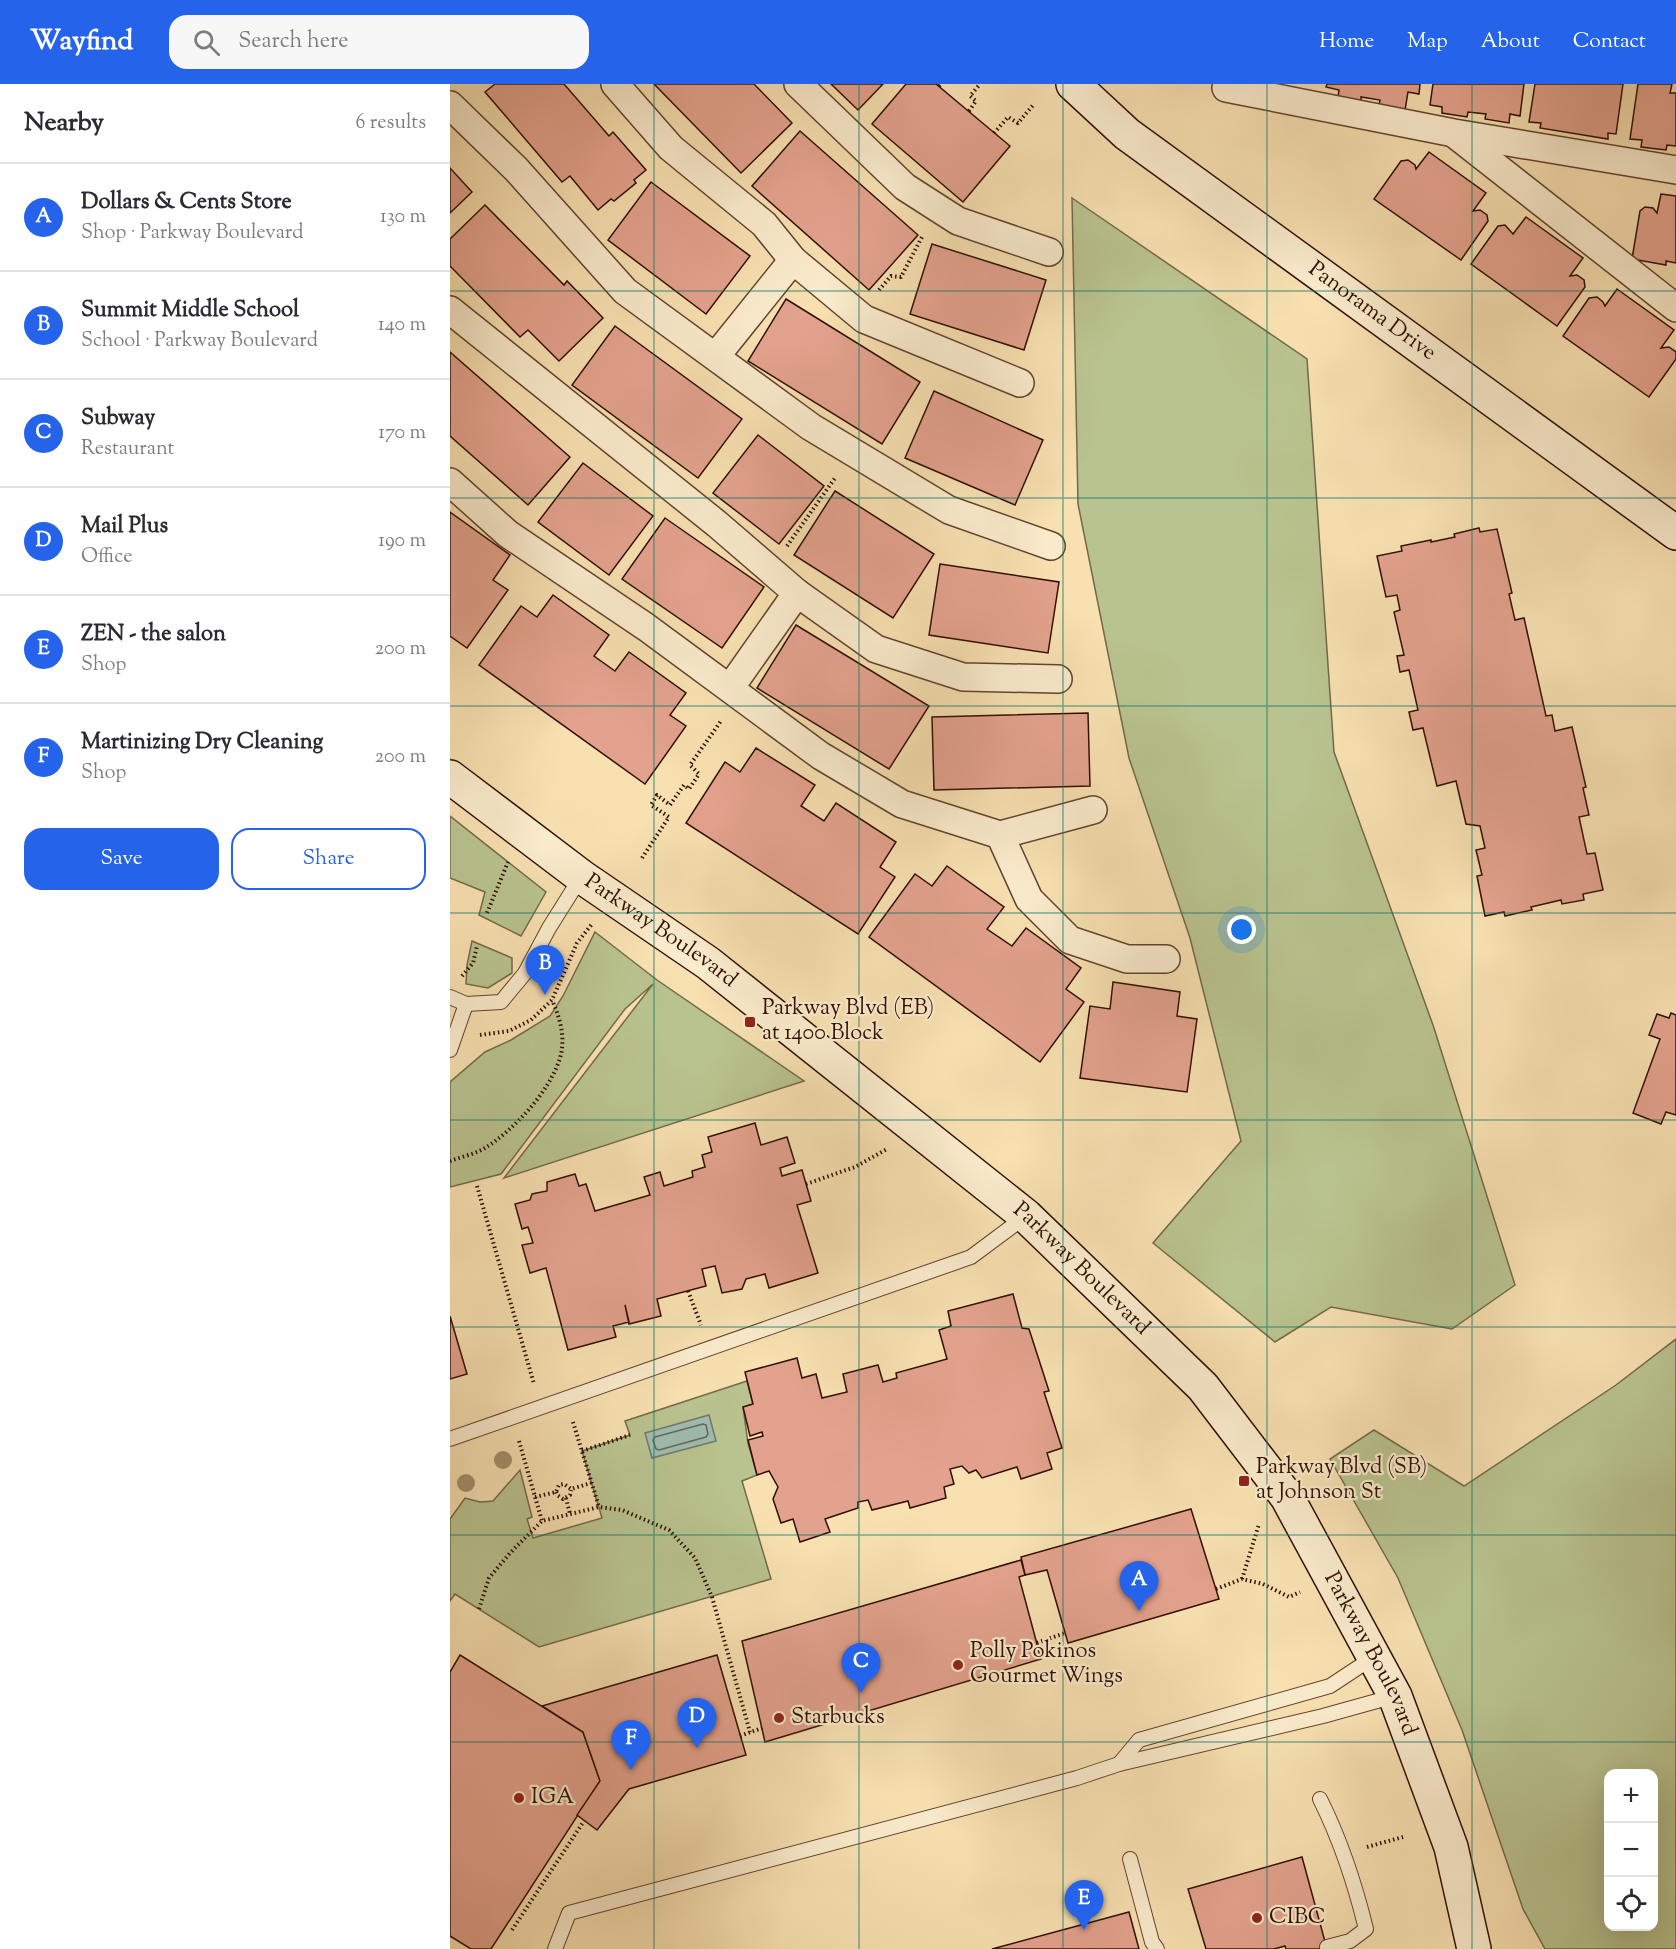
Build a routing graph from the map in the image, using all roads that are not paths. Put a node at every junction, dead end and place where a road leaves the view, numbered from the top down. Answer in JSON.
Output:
{"nodes":[{"id":1,"x":615,"y":84,"type":"edge"},
{"id":2,"x":798,"y":84,"type":"edge"},
{"id":3,"x":1073,"y":84,"type":"edge"},
{"id":4,"x":1226,"y":88,"type":"dead end"},
{"id":5,"x":450,"y":105,"type":"edge"},
{"id":6,"x":1454,"y":133,"type":"junction"},
{"id":7,"x":1676,"y":170,"type":"edge"},
{"id":8,"x":1049,"y":252,"type":"dead end"},
{"id":9,"x":792,"y":260,"type":"junction"},
{"id":10,"x":1676,"y":308,"type":"edge"},
{"id":11,"x":450,"y":310,"type":"edge"},
{"id":12,"x":716,"y":356,"type":"junction"},
{"id":13,"x":1020,"y":383,"type":"dead end"},
{"id":14,"x":450,"y":482,"type":"edge"},
{"id":15,"x":1676,"y":533,"type":"edge"},
{"id":16,"x":1051,"y":546,"type":"dead end"},
{"id":17,"x":797,"y":593,"type":"junction"},
{"id":18,"x":1058,"y":679,"type":"dead end"},
{"id":19,"x":735,"y":692,"type":"junction"},
{"id":20,"x":450,"y":777,"type":"edge"},
{"id":21,"x":1093,"y":810,"type":"dead end"},
{"id":22,"x":1000,"y":835,"type":"junction"},
{"id":23,"x":582,"y":877,"type":"junction"},
{"id":24,"x":1166,"y":958,"type":"dead end"},
{"id":25,"x":450,"y":997,"type":"edge"},
{"id":26,"x":466,"y":1004,"type":"junction"},
{"id":27,"x":450,"y":1050,"type":"edge"},
{"id":28,"x":1026,"y":1216,"type":"junction"},
{"id":29,"x":455,"y":1438,"type":"edge"},
{"id":30,"x":450,"y":1449,"type":"edge"},
{"id":31,"x":1374,"y":1657,"type":"junction"},
{"id":32,"x":1395,"y":1696,"type":"junction"},
{"id":33,"x":1119,"y":1764,"type":"junction"},
{"id":34,"x":1320,"y":1799,"type":"dead end"},
{"id":35,"x":1130,"y":1859,"type":"dead end"},
{"id":36,"x":1327,"y":1947,"type":"dead end"},
{"id":37,"x":555,"y":1949,"type":"edge"},
{"id":38,"x":1157,"y":1949,"type":"edge"},
{"id":39,"x":1474,"y":1949,"type":"edge"}],
"edges":[{"from":1,"to":9,"type":"street"},
{"from":2,"to":8,"type":"street"},
{"from":3,"to":15,"type":"street","name":"Panorama Drive"},
{"from":4,"to":6,"type":"street"},
{"from":5,"to":12,"type":"street"},
{"from":6,"to":7,"type":"street"},
{"from":6,"to":10,"type":"street"},
{"from":9,"to":12,"type":"street"},
{"from":9,"to":13,"type":"street"},
{"from":11,"to":17,"type":"street"},
{"from":12,"to":16,"type":"street"},
{"from":14,"to":19,"type":"street"},
{"from":17,"to":18,"type":"street"},
{"from":17,"to":19,"type":"street"},
{"from":19,"to":22,"type":"street"},
{"from":20,"to":23,"type":"street","name":"Parkway Boulevard"},
{"from":21,"to":22,"type":"street"},
{"from":22,"to":24,"type":"street"},
{"from":23,"to":26,"type":"lane"},
{"from":23,"to":28,"type":"street","name":"Parkway Boulevard"},
{"from":25,"to":26,"type":"lane"},
{"from":26,"to":27,"type":"lane"},
{"from":28,"to":29,"type":"lane"},
{"from":28,"to":31,"type":"street","name":"Parkway Boulevard"},
{"from":29,"to":30,"type":"lane"},
{"from":31,"to":32,"type":"street","name":"Parkway Boulevard"},
{"from":31,"to":33,"type":"lane"},
{"from":32,"to":33,"type":"lane"},
{"from":32,"to":39,"type":"street","name":"Parkway Boulevard"},
{"from":33,"to":37,"type":"lane"},
{"from":34,"to":36,"type":"lane"},
{"from":35,"to":38,"type":"lane"}]}
